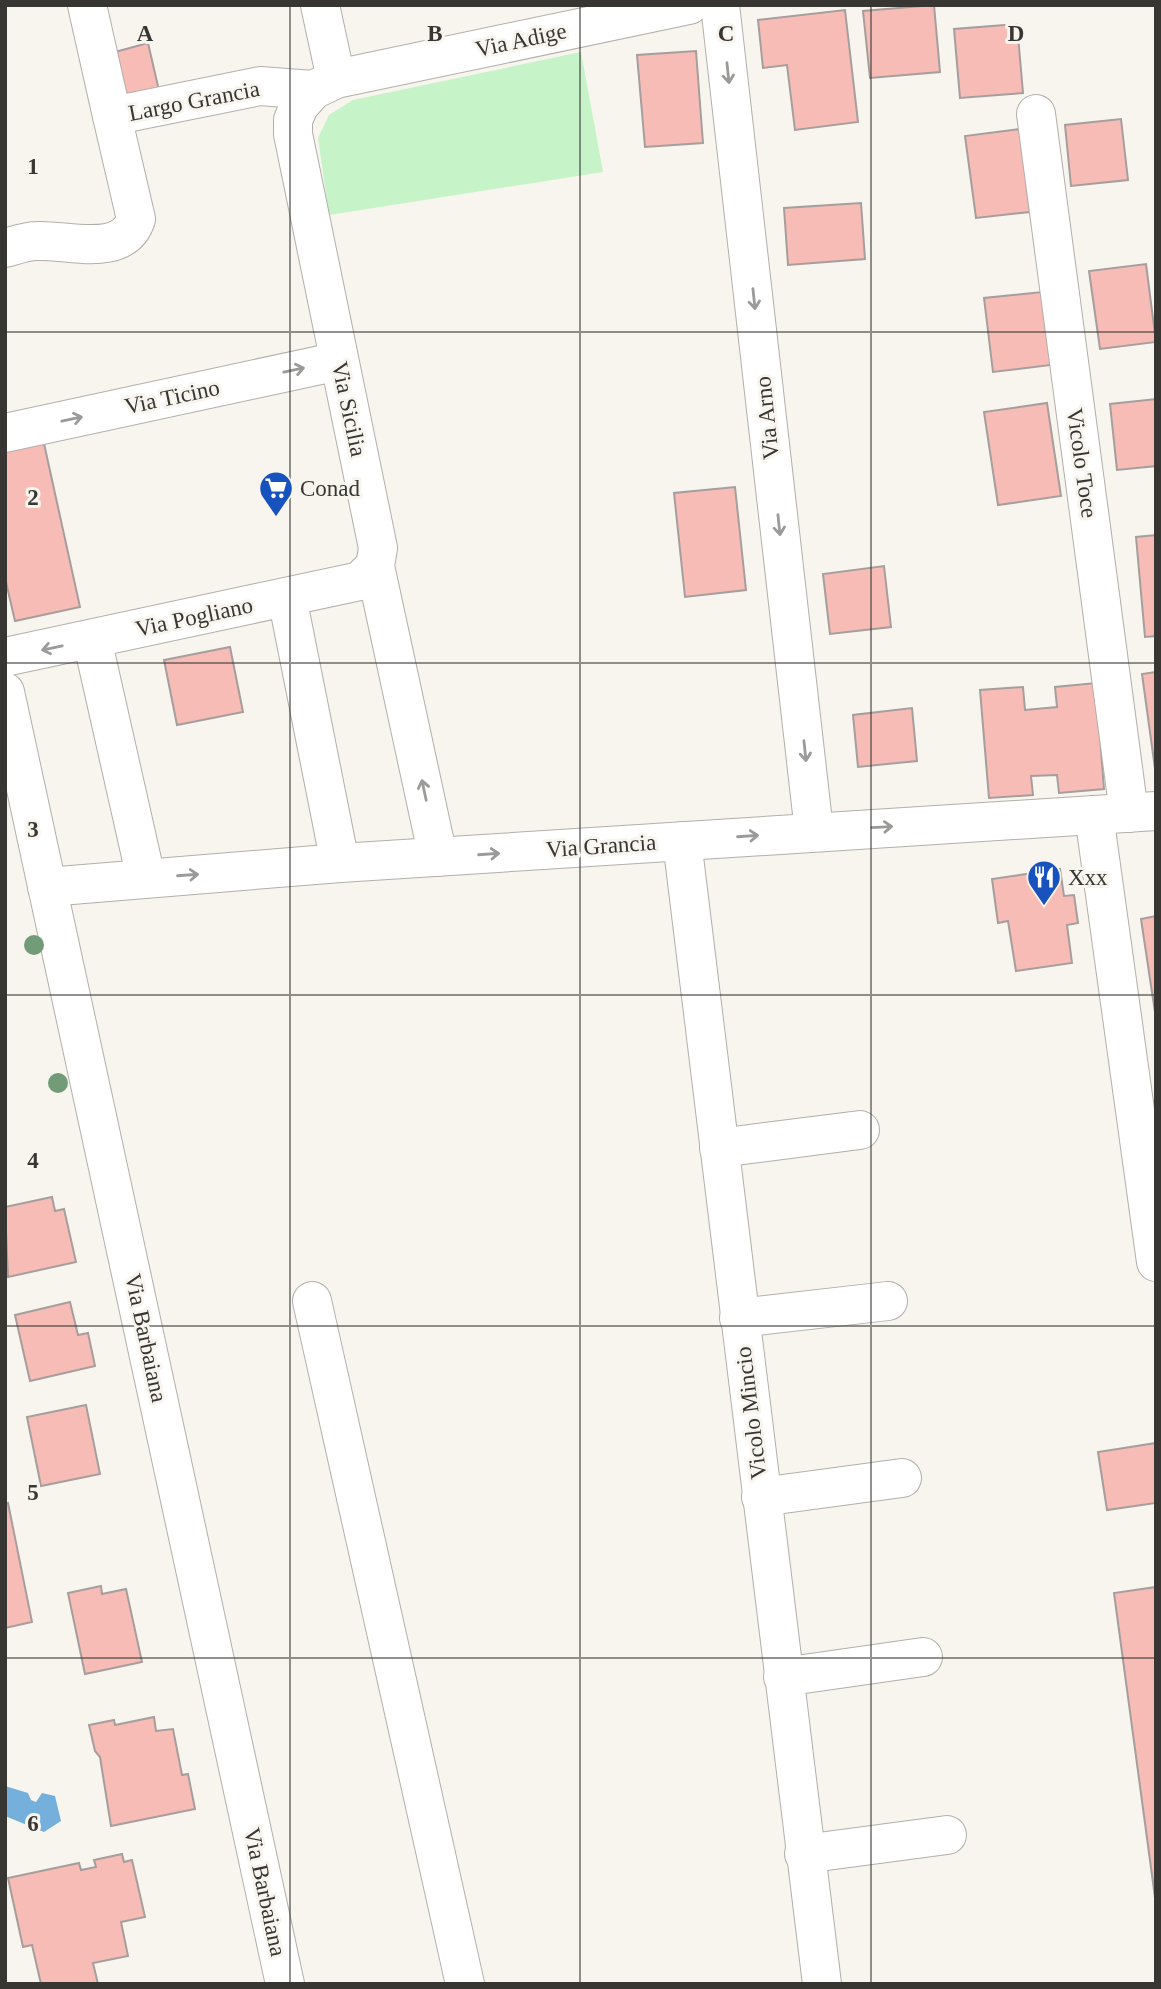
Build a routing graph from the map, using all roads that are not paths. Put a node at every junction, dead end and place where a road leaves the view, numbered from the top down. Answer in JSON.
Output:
{"nodes":[{"id":1,"x":88,"y":5,"type":"edge"},
{"id":2,"x":320,"y":5,"type":"edge"},
{"id":3,"x":689,"y":5,"type":"edge"},
{"id":4,"x":720,"y":5,"type":"edge"},
{"id":5,"x":325,"y":84,"type":"junction"},
{"id":6,"x":1036,"y":114,"type":"dead end"},
{"id":7,"x":112,"y":116,"type":"junction"},
{"id":8,"x":5,"y":247,"type":"edge"},
{"id":9,"x":339,"y":361,"type":"junction"},
{"id":10,"x":5,"y":433,"type":"edge"},
{"id":11,"x":375,"y":566,"type":"junction"},
{"id":12,"x":287,"y":597,"type":"junction"},
{"id":13,"x":92,"y":639,"type":"junction"},
{"id":14,"x":5,"y":657,"type":"edge"},
{"id":15,"x":5,"y":692,"type":"edge"},
{"id":16,"x":1126,"y":813,"type":"edge"},
{"id":17,"x":814,"y":831,"type":"junction"},
{"id":18,"x":682,"y":841,"type":"junction"},
{"id":19,"x":438,"y":857,"type":"junction"},
{"id":20,"x":340,"y":863,"type":"junction"},
{"id":21,"x":146,"y":878,"type":"junction"},
{"id":22,"x":47,"y":887,"type":"junction"},
{"id":23,"x":860,"y":1130,"type":"dead end"},
{"id":24,"x":719,"y":1148,"type":"junction"},
{"id":25,"x":1156,"y":1262,"type":"edge"},
{"id":26,"x":888,"y":1300,"type":"dead end"},
{"id":27,"x":312,"y":1301,"type":"dead end"},
{"id":28,"x":739,"y":1318,"type":"junction"},
{"id":29,"x":902,"y":1478,"type":"dead end"},
{"id":30,"x":761,"y":1497,"type":"junction"},
{"id":31,"x":923,"y":1657,"type":"dead end"},
{"id":32,"x":783,"y":1677,"type":"junction"},
{"id":33,"x":947,"y":1835,"type":"dead end"},
{"id":34,"x":804,"y":1854,"type":"junction"},
{"id":35,"x":285,"y":1984,"type":"edge"},
{"id":36,"x":465,"y":1984,"type":"edge"},
{"id":37,"x":822,"y":1984,"type":"edge"}],
"edges":[{"from":1,"to":7,"type":"street"},
{"from":2,"to":5,"type":"street"},
{"from":3,"to":5,"type":"street","name":"Via Adige"},
{"from":4,"to":17,"type":"street","name":"Via Arno","one_way":true},
{"from":5,"to":7,"type":"street","name":"Largo Grancia"},
{"from":5,"to":9,"type":"street","name":"Via Sicilia"},
{"from":6,"to":16,"type":"street","name":"Vicolo Toce"},
{"from":7,"to":8,"type":"street","name":"Largo Grancia"},
{"from":10,"to":9,"type":"street","name":"Via Ticino","one_way":true},
{"from":9,"to":11,"type":"street","name":"Via Sicilia"},
{"from":11,"to":12,"type":"street","name":"Via Pogliano"},
{"from":19,"to":11,"type":"street","name":"Via Sicilia","one_way":true},
{"from":12,"to":13,"type":"street","name":"Via Pogliano"},
{"from":12,"to":20,"type":"street"},
{"from":13,"to":14,"type":"street","name":"Via Pogliano","one_way":true},
{"from":13,"to":21,"type":"street"},
{"from":15,"to":22,"type":"street","name":"Via Barbaiana"},
{"from":17,"to":16,"type":"street","name":"Via Grancia","one_way":true},
{"from":16,"to":25,"type":"street","name":"Vicolo Toce"},
{"from":18,"to":17,"type":"street","name":"Via Grancia","one_way":true},
{"from":19,"to":18,"type":"street","name":"Via Grancia","one_way":true},
{"from":18,"to":24,"type":"street","name":"Vicolo Mincio"},
{"from":19,"to":20,"type":"street","name":"Via Grancia"},
{"from":21,"to":20,"type":"street","name":"Via Grancia","one_way":true},
{"from":21,"to":22,"type":"street","name":"Via Grancia"},
{"from":22,"to":35,"type":"street","name":"Via Barbaiana"},
{"from":23,"to":24,"type":"street"},
{"from":24,"to":28,"type":"street","name":"Vicolo Mincio"},
{"from":26,"to":28,"type":"street"},
{"from":27,"to":36,"type":"street"},
{"from":28,"to":30,"type":"street","name":"Vicolo Mincio"},
{"from":29,"to":30,"type":"street"},
{"from":30,"to":32,"type":"street","name":"Vicolo Mincio"},
{"from":31,"to":32,"type":"street"},
{"from":32,"to":34,"type":"street","name":"Vicolo Mincio"},
{"from":33,"to":34,"type":"street"},
{"from":34,"to":37,"type":"street","name":"Vicolo Mincio"}]}
